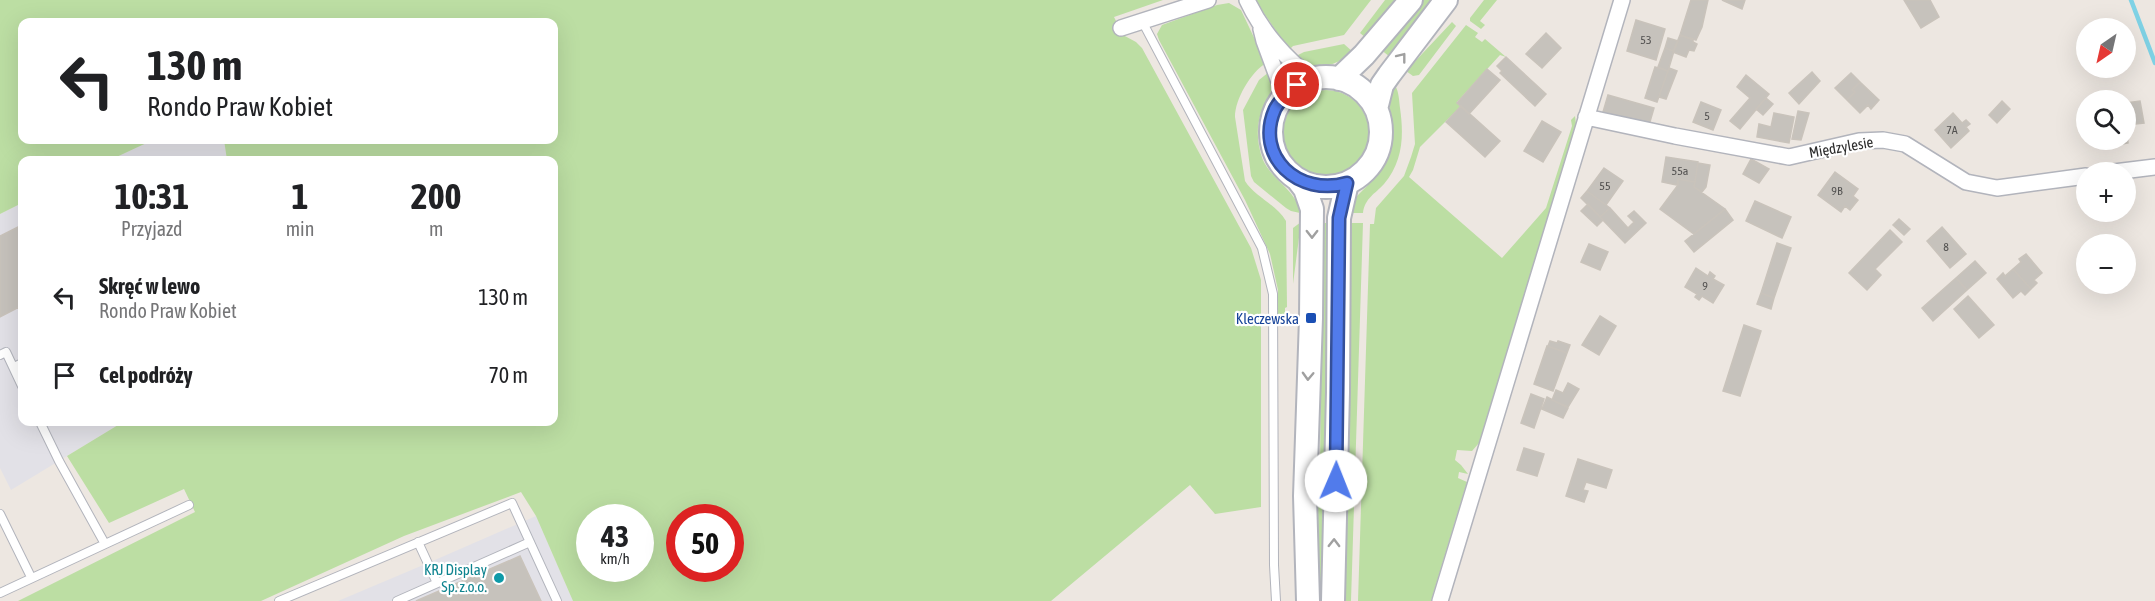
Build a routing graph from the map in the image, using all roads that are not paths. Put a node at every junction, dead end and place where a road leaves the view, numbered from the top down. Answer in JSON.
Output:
{"nodes":[{"id":1,"x":1208,"y":0,"type":"edge"},
{"id":2,"x":1247,"y":0,"type":"edge"},
{"id":3,"x":1411,"y":0,"type":"edge"},
{"id":4,"x":1446,"y":0,"type":"edge"},
{"id":5,"x":1622,"y":0,"type":"edge"},
{"id":6,"x":1142,"y":21,"type":"junction"},
{"id":7,"x":1260,"y":23,"type":"junction"},
{"id":8,"x":1121,"y":28,"type":"dead end"},
{"id":9,"x":1312,"y":78,"type":"junction"},
{"id":10,"x":1339,"y":79,"type":"junction"},
{"id":11,"x":1284,"y":95,"type":"junction"},
{"id":12,"x":1376,"y":109,"type":"junction"},
{"id":13,"x":1586,"y":117,"type":"junction"},
{"id":14,"x":2155,"y":167,"type":"edge"},
{"id":15,"x":2136,"y":169,"type":"edge"},
{"id":16,"x":2076,"y":177,"type":"edge"},
{"id":17,"x":1298,"y":180,"type":"junction"},
{"id":18,"x":1347,"y":183,"type":"junction"},
{"id":19,"x":0,"y":355,"type":"edge"},
{"id":20,"x":18,"y":365,"type":"edge"},
{"id":21,"x":14,"y":367,"type":"junction"},
{"id":22,"x":18,"y":376,"type":"edge"},
{"id":23,"x":42,"y":426,"type":"edge"},
{"id":24,"x":189,"y":505,"type":"dead end"},
{"id":25,"x":0,"y":514,"type":"edge"},
{"id":26,"x":418,"y":542,"type":"junction"},
{"id":27,"x":530,"y":542,"type":"junction"},
{"id":28,"x":105,"y":544,"type":"junction"},
{"id":29,"x":31,"y":578,"type":"junction"},
{"id":30,"x":437,"y":583,"type":"junction"},
{"id":31,"x":0,"y":593,"type":"edge"},
{"id":32,"x":285,"y":600,"type":"edge"},
{"id":33,"x":397,"y":601,"type":"edge"},
{"id":34,"x":557,"y":601,"type":"edge"},
{"id":35,"x":1276,"y":601,"type":"edge"},
{"id":36,"x":1308,"y":601,"type":"edge"},
{"id":37,"x":1333,"y":601,"type":"edge"},
{"id":38,"x":1440,"y":601,"type":"edge"}],
"edges":[{"from":1,"to":6,"type":"street"},
{"from":2,"to":7,"type":"street"},
{"from":3,"to":10,"type":"main road"},
{"from":12,"to":4,"type":"main road","one_way":true},
{"from":5,"to":13,"type":"street"},
{"from":6,"to":8,"type":"street"},
{"from":6,"to":35,"type":"lane"},
{"from":7,"to":9,"type":"street"},
{"from":7,"to":11,"type":"street"},
{"from":9,"to":10,"type":"main road"},
{"from":9,"to":11,"type":"main road"},
{"from":10,"to":12,"type":"main road"},
{"from":11,"to":17,"type":"main road"},
{"from":12,"to":18,"type":"main road"},
{"from":13,"to":16,"type":"street","name":"Międzylesie"},
{"from":13,"to":38,"type":"street"},
{"from":14,"to":15,"type":"street"},
{"from":17,"to":18,"type":"main road"},
{"from":17,"to":36,"type":"main road","one_way":true},
{"from":37,"to":18,"type":"main road","one_way":true},
{"from":19,"to":21,"type":"lane"},
{"from":20,"to":21,"type":"lane"},
{"from":21,"to":22,"type":"lane"},
{"from":23,"to":28,"type":"lane"},
{"from":24,"to":28,"type":"lane"},
{"from":25,"to":29,"type":"lane"},
{"from":26,"to":27,"type":"lane"},
{"from":26,"to":30,"type":"lane"},
{"from":26,"to":32,"type":"lane"},
{"from":27,"to":30,"type":"lane"},
{"from":27,"to":34,"type":"lane"},
{"from":28,"to":29,"type":"lane"},
{"from":29,"to":31,"type":"lane"},
{"from":30,"to":33,"type":"lane"}]}
